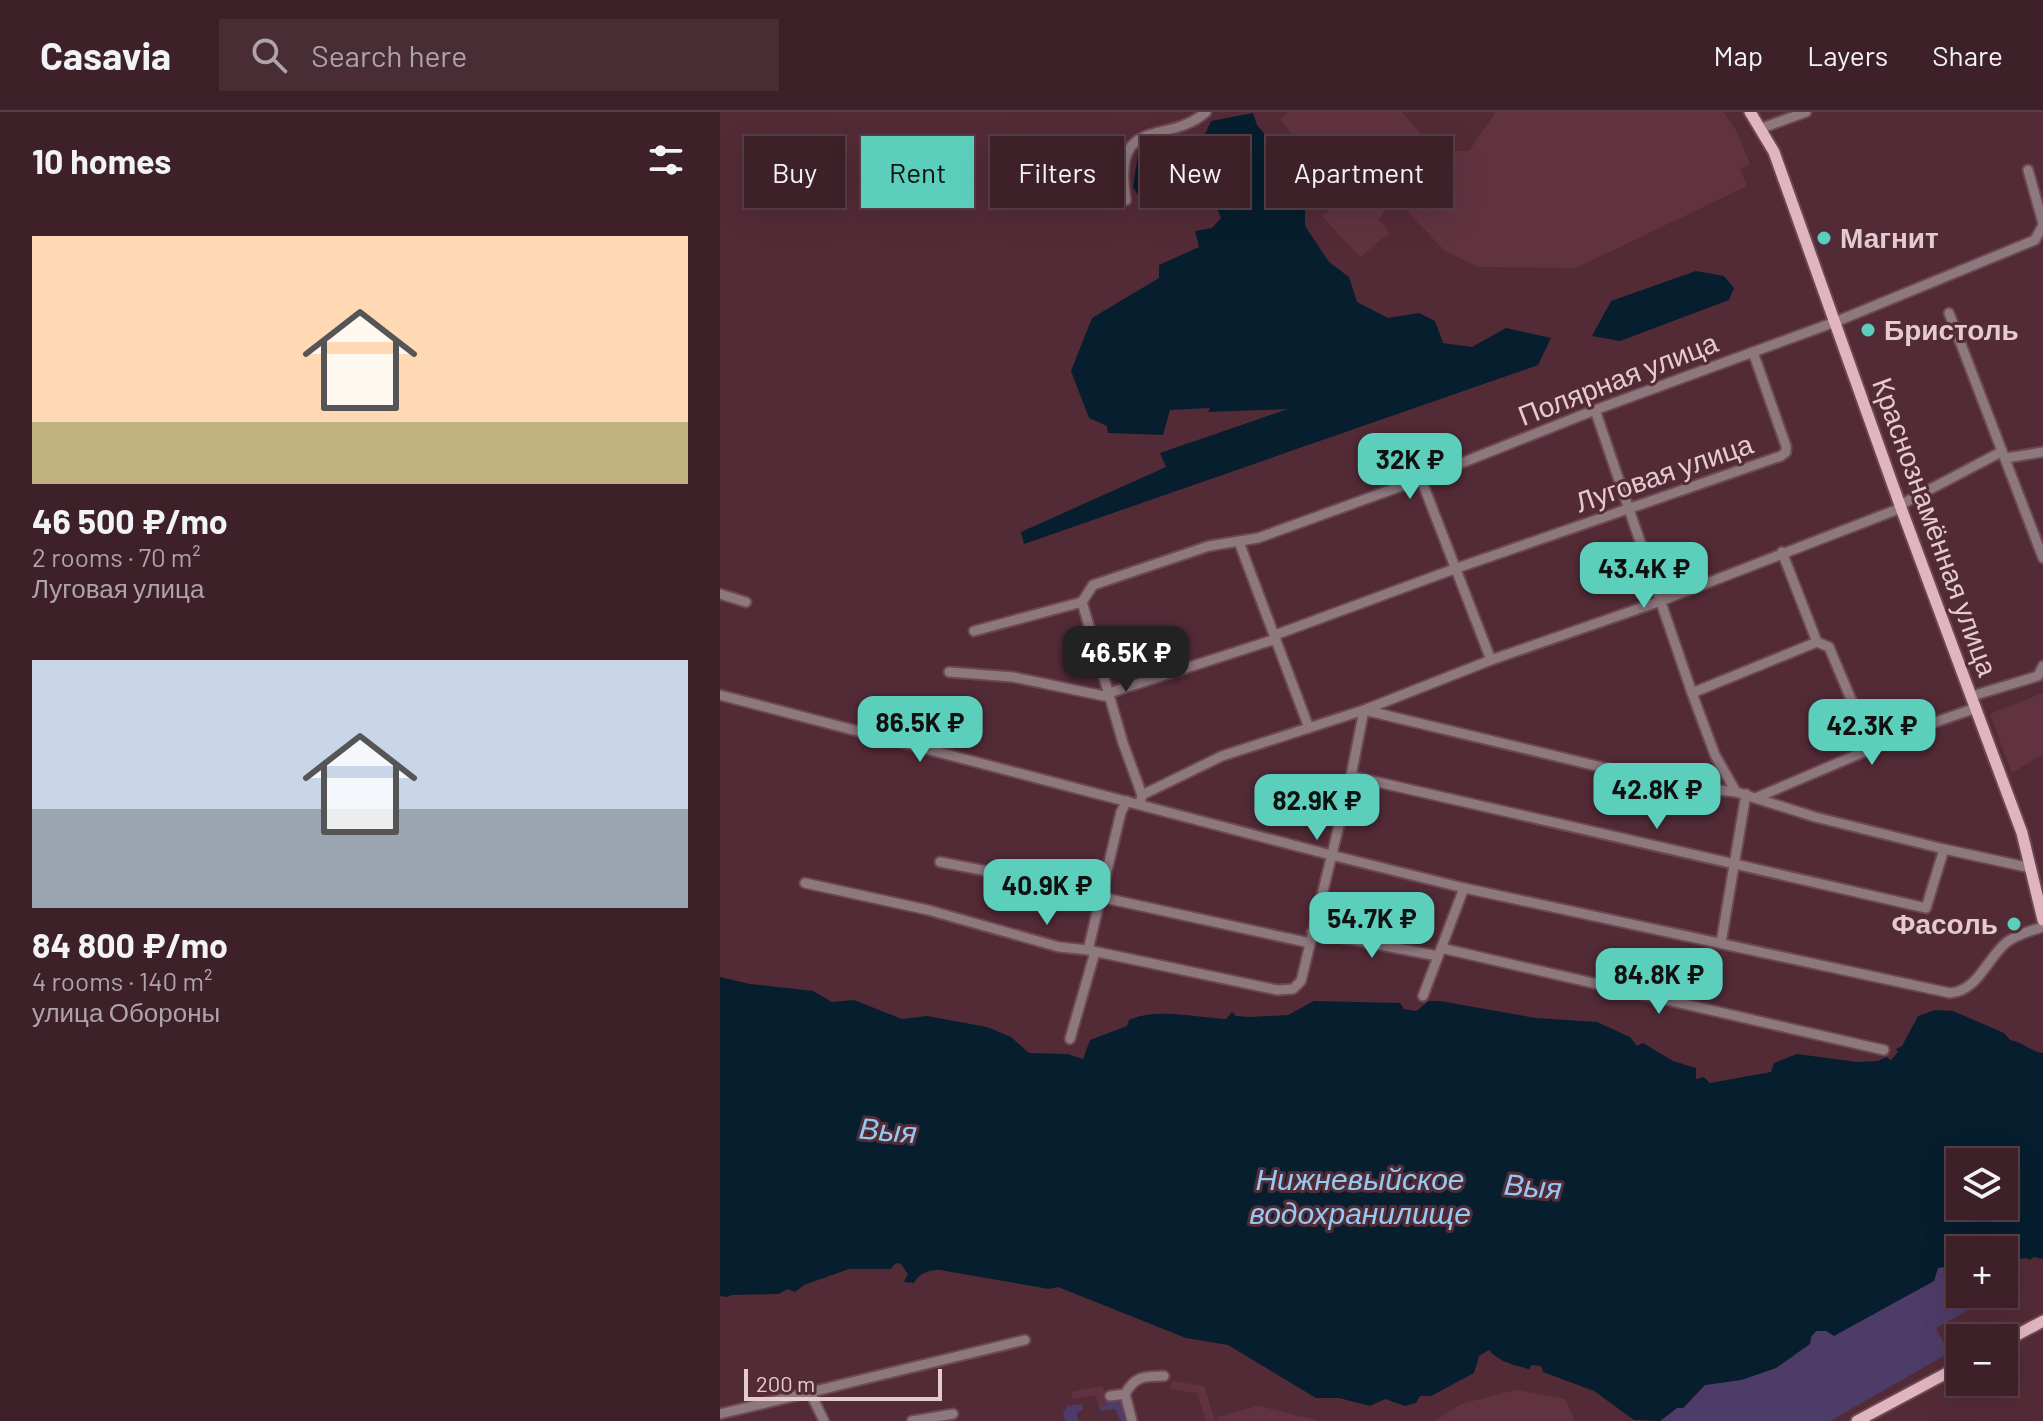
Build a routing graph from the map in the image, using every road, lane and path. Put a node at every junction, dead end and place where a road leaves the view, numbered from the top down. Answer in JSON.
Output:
{"nodes":[{"id":1,"x":1206,"y":112,"type":"edge"},
{"id":2,"x":1750,"y":112,"type":"edge"},
{"id":3,"x":1806,"y":112,"type":"edge"},
{"id":4,"x":1762,"y":128,"type":"junction"},
{"id":5,"x":2028,"y":170,"type":"dead end"},
{"id":6,"x":1126,"y":200,"type":"dead end"},
{"id":7,"x":2043,"y":224,"type":"edge"},
{"id":8,"x":2039,"y":241,"type":"edge"},
{"id":9,"x":1949,"y":313,"type":"dead end"},
{"id":10,"x":1835,"y":322,"type":"junction"},
{"id":11,"x":1753,"y":352,"type":"junction"},
{"id":12,"x":1595,"y":410,"type":"junction"},
{"id":13,"x":2043,"y":452,"type":"edge"},
{"id":14,"x":2004,"y":455,"type":"junction"},
{"id":15,"x":1421,"y":479,"type":"junction"},
{"id":16,"x":1901,"y":507,"type":"junction"},
{"id":17,"x":1629,"y":508,"type":"junction"},
{"id":18,"x":1239,"y":542,"type":"junction"},
{"id":19,"x":1782,"y":552,"type":"junction"},
{"id":20,"x":2043,"y":558,"type":"edge"},
{"id":21,"x":1457,"y":568,"type":"junction"},
{"id":22,"x":720,"y":594,"type":"edge"},
{"id":23,"x":746,"y":602,"type":"dead end"},
{"id":24,"x":1082,"y":602,"type":"junction"},
{"id":25,"x":1658,"y":602,"type":"junction"},
{"id":26,"x":974,"y":631,"type":"dead end"},
{"id":27,"x":1276,"y":637,"type":"junction"},
{"id":28,"x":1817,"y":642,"type":"junction"},
{"id":29,"x":1491,"y":660,"type":"junction"},
{"id":30,"x":2043,"y":666,"type":"edge"},
{"id":31,"x":949,"y":672,"type":"dead end"},
{"id":32,"x":2040,"y":677,"type":"edge"},
{"id":33,"x":1692,"y":693,"type":"junction"},
{"id":34,"x":720,"y":695,"type":"edge"},
{"id":35,"x":1109,"y":695,"type":"junction"},
{"id":36,"x":1974,"y":702,"type":"junction"},
{"id":37,"x":1364,"y":710,"type":"junction"},
{"id":38,"x":1309,"y":728,"type":"junction"},
{"id":39,"x":1872,"y":749,"type":"junction"},
{"id":40,"x":1351,"y":776,"type":"junction"},
{"id":41,"x":1741,"y":793,"type":"junction"},
{"id":42,"x":1758,"y":797,"type":"junction"},
{"id":43,"x":1141,"y":800,"type":"junction"},
{"id":44,"x":1127,"y":801,"type":"junction"},
{"id":45,"x":1944,"y":849,"type":"junction"},
{"id":46,"x":1331,"y":855,"type":"junction"},
{"id":47,"x":940,"y":862,"type":"dead end"},
{"id":48,"x":1733,"y":865,"type":"junction"},
{"id":49,"x":2031,"y":868,"type":"junction"},
{"id":50,"x":805,"y":883,"type":"dead end"},
{"id":51,"x":1464,"y":888,"type":"junction"},
{"id":52,"x":2041,"y":893,"type":"edge"},
{"id":53,"x":1100,"y":895,"type":"junction"},
{"id":54,"x":2043,"y":920,"type":"edge"},
{"id":55,"x":2043,"y":927,"type":"edge"},
{"id":56,"x":1312,"y":932,"type":"junction"},
{"id":57,"x":1310,"y":943,"type":"junction"},
{"id":58,"x":1721,"y":943,"type":"junction"},
{"id":59,"x":1092,"y":951,"type":"junction"},
{"id":60,"x":1439,"y":952,"type":"junction"},
{"id":61,"x":1423,"y":996,"type":"dead end"},
{"id":62,"x":1070,"y":1039,"type":"dead end"},
{"id":63,"x":1884,"y":1050,"type":"dead end"},
{"id":64,"x":2043,"y":1321,"type":"edge"},
{"id":65,"x":2018,"y":1334,"type":"edge"},
{"id":66,"x":1025,"y":1340,"type":"dead end"},
{"id":67,"x":1946,"y":1373,"type":"edge"},
{"id":68,"x":1164,"y":1376,"type":"dead end"},
{"id":69,"x":810,"y":1392,"type":"junction"},
{"id":70,"x":1125,"y":1394,"type":"junction"},
{"id":71,"x":1110,"y":1396,"type":"dead end"},
{"id":72,"x":720,"y":1414,"type":"edge"},
{"id":73,"x":953,"y":1414,"type":"dead end"},
{"id":74,"x":824,"y":1421,"type":"edge"},
{"id":75,"x":912,"y":1421,"type":"edge"},
{"id":76,"x":1132,"y":1421,"type":"edge"},
{"id":77,"x":1857,"y":1421,"type":"edge"}],
"edges":[{"from":1,"to":6,"type":"street"},
{"from":2,"to":4,"type":"main road","name":"Краснознамённая улица"},
{"from":3,"to":4,"type":"street"},
{"from":4,"to":10,"type":"main road","name":"Краснознамённая улица"},
{"from":5,"to":7,"type":"street"},
{"from":7,"to":8,"type":"street","name":"Полярная улица"},
{"from":8,"to":10,"type":"street","name":"Полярная улица"},
{"from":9,"to":14,"type":"street"},
{"from":10,"to":11,"type":"street","name":"Полярная улица"},
{"from":10,"to":16,"type":"main road","name":"Краснознамённая улица"},
{"from":11,"to":12,"type":"street","name":"Полярная улица"},
{"from":11,"to":17,"type":"street","name":"Луговая улица"},
{"from":12,"to":15,"type":"street","name":"Полярная улица"},
{"from":12,"to":17,"type":"street"},
{"from":13,"to":14,"type":"street"},
{"from":14,"to":16,"type":"street"},
{"from":14,"to":20,"type":"street"},
{"from":15,"to":18,"type":"street","name":"Полярная улица"},
{"from":15,"to":21,"type":"street"},
{"from":16,"to":19,"type":"street"},
{"from":16,"to":36,"type":"main road","name":"Краснознамённая улица"},
{"from":17,"to":21,"type":"street","name":"Луговая улица"},
{"from":17,"to":25,"type":"street"},
{"from":18,"to":24,"type":"street","name":"Полярная улица"},
{"from":18,"to":27,"type":"street"},
{"from":19,"to":25,"type":"street"},
{"from":19,"to":28,"type":"street"},
{"from":21,"to":27,"type":"street","name":"Луговая улица"},
{"from":21,"to":29,"type":"street"},
{"from":22,"to":23,"type":"street"},
{"from":24,"to":26,"type":"street","name":"Полярная улица"},
{"from":24,"to":35,"type":"street"},
{"from":25,"to":29,"type":"street"},
{"from":25,"to":33,"type":"street"},
{"from":27,"to":35,"type":"street","name":"Луговая улица"},
{"from":27,"to":38,"type":"street"},
{"from":28,"to":33,"type":"street"},
{"from":28,"to":39,"type":"street"},
{"from":29,"to":37,"type":"street"},
{"from":30,"to":32,"type":"street"},
{"from":31,"to":35,"type":"street","name":"Луговая улица"},
{"from":32,"to":36,"type":"street"},
{"from":33,"to":41,"type":"street"},
{"from":34,"to":44,"type":"street"},
{"from":35,"to":43,"type":"street"},
{"from":36,"to":39,"type":"street"},
{"from":36,"to":49,"type":"main road","name":"Краснознамённая улица"},
{"from":37,"to":38,"type":"street"},
{"from":37,"to":40,"type":"street"},
{"from":37,"to":41,"type":"street"},
{"from":38,"to":43,"type":"street"},
{"from":39,"to":42,"type":"street"},
{"from":40,"to":46,"type":"street"},
{"from":40,"to":48,"type":"street"},
{"from":41,"to":42,"type":"street"},
{"from":41,"to":48,"type":"street"},
{"from":42,"to":45,"type":"street"},
{"from":43,"to":44,"type":"street"},
{"from":43,"to":46,"type":"street"},
{"from":44,"to":53,"type":"street"},
{"from":45,"to":48,"type":"street"},
{"from":45,"to":49,"type":"street"},
{"from":46,"to":51,"type":"street"},
{"from":46,"to":56,"type":"street"},
{"from":47,"to":53,"type":"street"},
{"from":48,"to":58,"type":"street"},
{"from":49,"to":52,"type":"main road","name":"Краснознамённая улица"},
{"from":50,"to":59,"type":"street"},
{"from":51,"to":58,"type":"street"},
{"from":51,"to":60,"type":"street"},
{"from":52,"to":54,"type":"main road","name":"Краснознамённая улица"},
{"from":53,"to":57,"type":"street"},
{"from":53,"to":59,"type":"street"},
{"from":55,"to":58,"type":"street"},
{"from":56,"to":57,"type":"street"},
{"from":56,"to":60,"type":"street"},
{"from":57,"to":59,"type":"street"},
{"from":59,"to":62,"type":"street"},
{"from":60,"to":61,"type":"street"},
{"from":60,"to":63,"type":"street"},
{"from":64,"to":65,"type":"main road"},
{"from":66,"to":69,"type":"street"},
{"from":67,"to":77,"type":"main road"},
{"from":68,"to":70,"type":"street"},
{"from":69,"to":72,"type":"street"},
{"from":69,"to":74,"type":"street"},
{"from":70,"to":71,"type":"street"},
{"from":70,"to":76,"type":"street"},
{"from":73,"to":75,"type":"street"}]}
